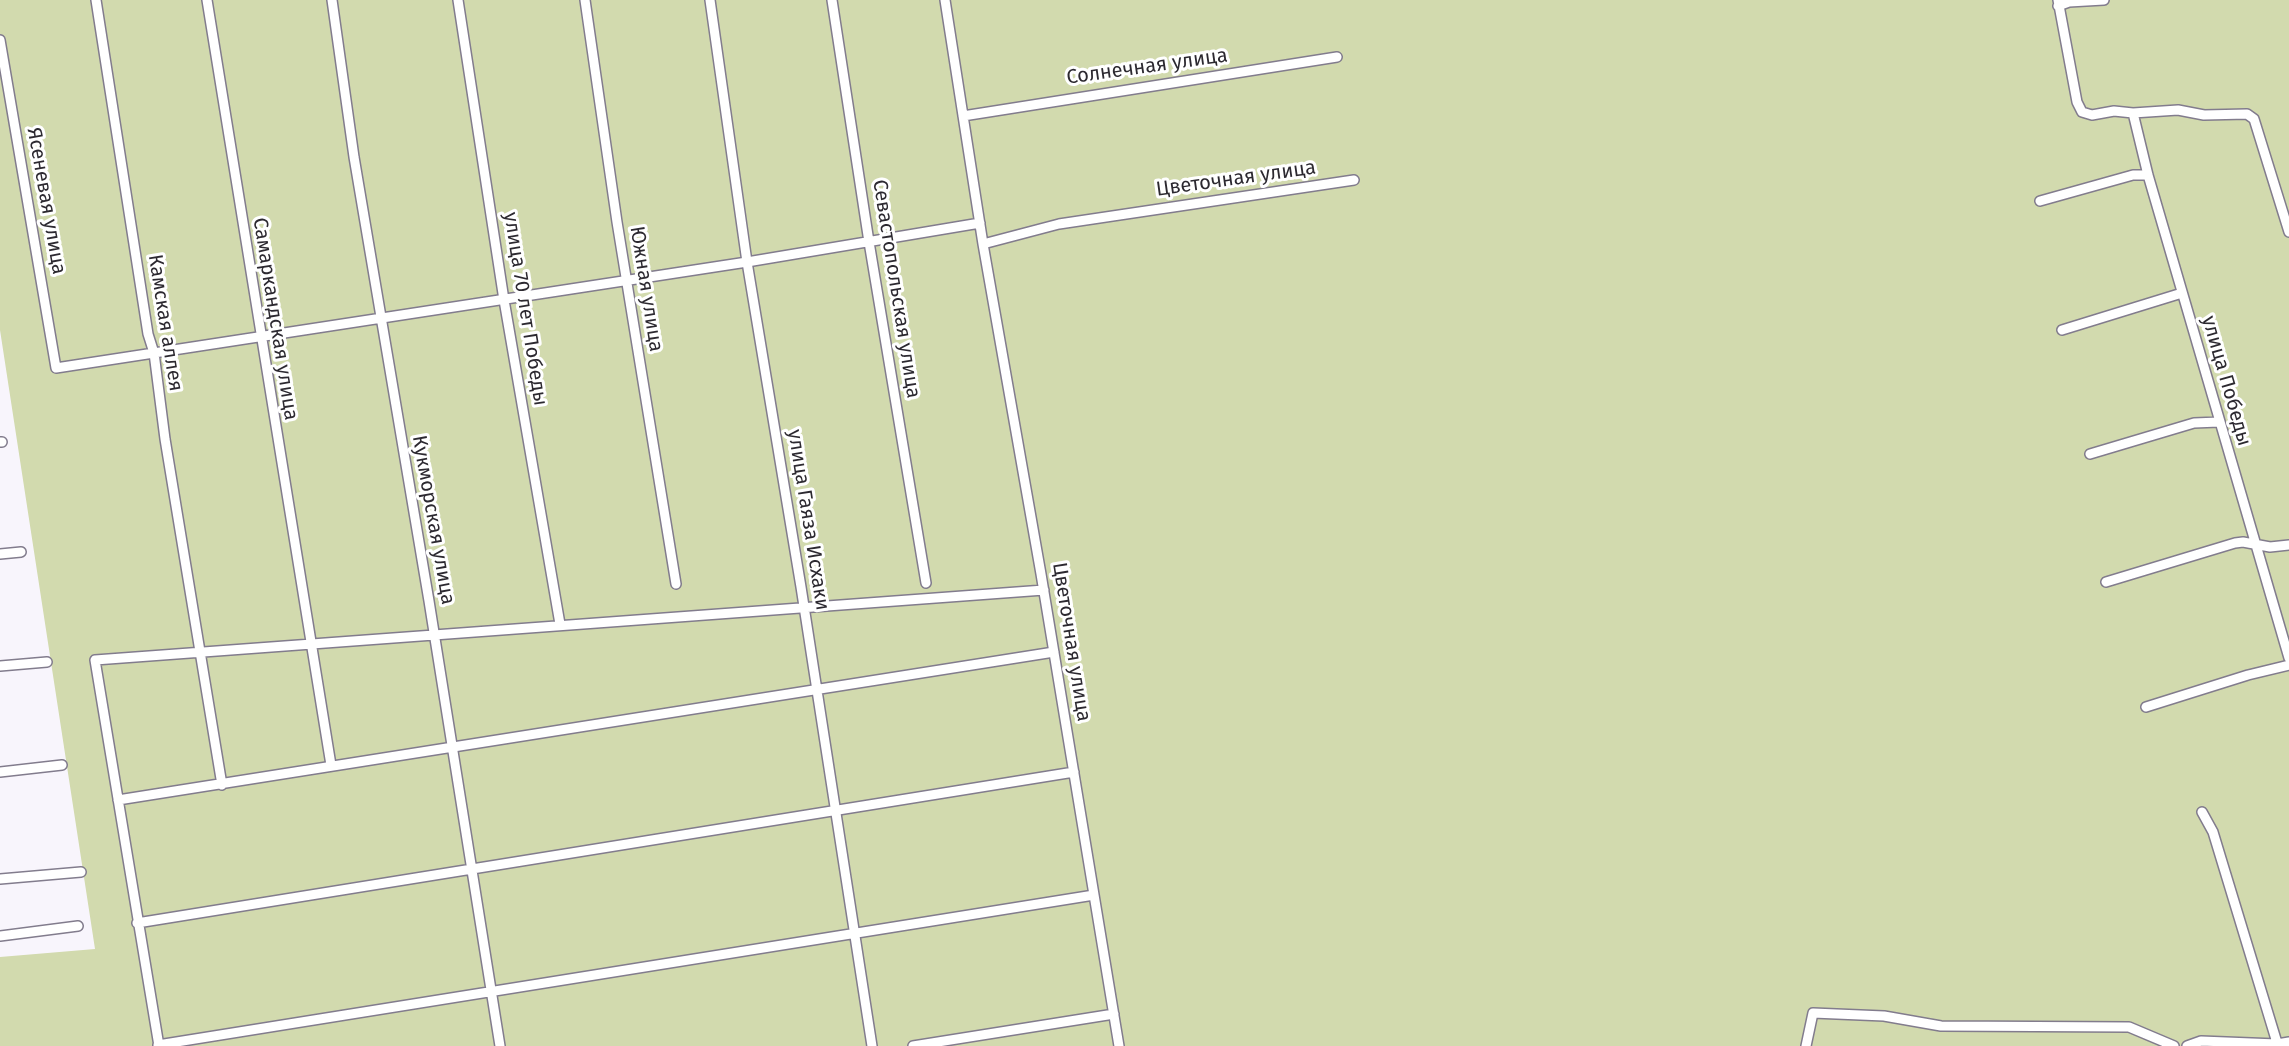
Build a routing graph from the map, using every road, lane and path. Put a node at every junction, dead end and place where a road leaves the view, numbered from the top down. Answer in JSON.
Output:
{"nodes":[{"id":1,"x":96,"y":0,"type":"edge"},
{"id":2,"x":207,"y":0,"type":"edge"},
{"id":3,"x":332,"y":0,"type":"edge"},
{"id":4,"x":458,"y":0,"type":"edge"},
{"id":5,"x":585,"y":0,"type":"edge"},
{"id":6,"x":711,"y":0,"type":"edge"},
{"id":7,"x":832,"y":0,"type":"edge"},
{"id":8,"x":945,"y":0,"type":"edge"},
{"id":9,"x":2104,"y":0,"type":"edge"},
{"id":10,"x":2058,"y":3,"type":"edge"},
{"id":11,"x":0,"y":40,"type":"edge"},
{"id":12,"x":1337,"y":57,"type":"dead end"},
{"id":13,"x":2133,"y":113,"type":"junction"},
{"id":14,"x":963,"y":116,"type":"junction"},
{"id":15,"x":2148,"y":175,"type":"junction"},
{"id":16,"x":1354,"y":180,"type":"dead end"},
{"id":17,"x":2040,"y":201,"type":"dead end"},
{"id":18,"x":980,"y":223,"type":"junction"},
{"id":19,"x":2289,"y":232,"type":"edge"},
{"id":20,"x":869,"y":242,"type":"junction"},
{"id":21,"x":983,"y":244,"type":"junction"},
{"id":22,"x":747,"y":262,"type":"junction"},
{"id":23,"x":626,"y":280,"type":"junction"},
{"id":24,"x":2182,"y":293,"type":"junction"},
{"id":25,"x":504,"y":300,"type":"junction"},
{"id":26,"x":380,"y":318,"type":"junction"},
{"id":27,"x":2062,"y":330,"type":"dead end"},
{"id":28,"x":260,"y":336,"type":"junction"},
{"id":29,"x":154,"y":353,"type":"junction"},
{"id":30,"x":2219,"y":422,"type":"junction"},
{"id":31,"x":2090,"y":454,"type":"dead end"},
{"id":32,"x":2254,"y":544,"type":"junction"},
{"id":33,"x":2289,"y":544,"type":"edge"},
{"id":34,"x":21,"y":552,"type":"dead end"},
{"id":35,"x":0,"y":554,"type":"edge"},
{"id":36,"x":2106,"y":582,"type":"dead end"},
{"id":37,"x":675,"y":584,"type":"dead end"},
{"id":38,"x":926,"y":584,"type":"dead end"},
{"id":39,"x":1044,"y":590,"type":"junction"},
{"id":40,"x":805,"y":608,"type":"junction"},
{"id":41,"x":560,"y":624,"type":"junction"},
{"id":42,"x":434,"y":634,"type":"junction"},
{"id":43,"x":311,"y":643,"type":"junction"},
{"id":44,"x":202,"y":652,"type":"junction"},
{"id":45,"x":1054,"y":652,"type":"junction"},
{"id":46,"x":2289,"y":658,"type":"edge"},
{"id":47,"x":46,"y":662,"type":"dead end"},
{"id":48,"x":2289,"y":665,"type":"edge"},
{"id":49,"x":0,"y":666,"type":"edge"},
{"id":50,"x":817,"y":689,"type":"junction"},
{"id":51,"x":2146,"y":707,"type":"dead end"},
{"id":52,"x":452,"y":748,"type":"junction"},
{"id":53,"x":62,"y":765,"type":"dead end"},
{"id":54,"x":331,"y":765,"type":"junction"},
{"id":55,"x":0,"y":772,"type":"edge"},
{"id":56,"x":1074,"y":772,"type":"junction"},
{"id":57,"x":222,"y":785,"type":"junction"},
{"id":58,"x":118,"y":800,"type":"junction"},
{"id":59,"x":836,"y":810,"type":"junction"},
{"id":60,"x":2202,"y":812,"type":"dead end"},
{"id":61,"x":471,"y":870,"type":"junction"},
{"id":62,"x":81,"y":872,"type":"dead end"},
{"id":63,"x":0,"y":879,"type":"edge"},
{"id":64,"x":1094,"y":894,"type":"junction"},
{"id":65,"x":137,"y":923,"type":"junction"},
{"id":66,"x":78,"y":926,"type":"dead end"},
{"id":67,"x":854,"y":932,"type":"junction"},
{"id":68,"x":0,"y":936,"type":"edge"},
{"id":69,"x":491,"y":991,"type":"junction"},
{"id":70,"x":1114,"y":1014,"type":"junction"},
{"id":71,"x":2289,"y":1042,"type":"edge"},
{"id":72,"x":2277,"y":1045,"type":"edge"},
{"id":73,"x":158,"y":1046,"type":"edge"},
{"id":74,"x":500,"y":1046,"type":"edge"},
{"id":75,"x":872,"y":1046,"type":"edge"},
{"id":76,"x":913,"y":1046,"type":"edge"},
{"id":77,"x":1119,"y":1046,"type":"edge"},
{"id":78,"x":1806,"y":1046,"type":"edge"},
{"id":79,"x":2174,"y":1046,"type":"edge"},
{"id":80,"x":2187,"y":1046,"type":"edge"}],
"edges":[{"from":1,"to":29,"type":"street","name":"Камская аллея"},
{"from":2,"to":28,"type":"street","name":"Самаркандская улица"},
{"from":3,"to":26,"type":"street","name":"Кукморская улица"},
{"from":4,"to":25,"type":"street","name":"улица 70 лет Победы"},
{"from":5,"to":23,"type":"street","name":"Южная улица"},
{"from":6,"to":22,"type":"street","name":"улица Гаяза Исхаки"},
{"from":7,"to":20,"type":"street","name":"Севастопольская улица"},
{"from":8,"to":14,"type":"street","name":"Цветочная улица"},
{"from":9,"to":10,"type":"street"},
{"from":10,"to":13,"type":"street"},
{"from":11,"to":29,"type":"street","name":"Ясеневая улица"},
{"from":12,"to":14,"type":"street","name":"Солнечная улица"},
{"from":13,"to":15,"type":"street","name":"улица Победы"},
{"from":13,"to":19,"type":"street"},
{"from":14,"to":18,"type":"street","name":"Цветочная улица"},
{"from":15,"to":17,"type":"street"},
{"from":15,"to":24,"type":"street","name":"улица Победы"},
{"from":16,"to":21,"type":"street","name":"Цветочная улица"},
{"from":18,"to":20,"type":"street"},
{"from":18,"to":21,"type":"street","name":"Цветочная улица"},
{"from":20,"to":22,"type":"street"},
{"from":20,"to":38,"type":"street","name":"Севастопольская улица"},
{"from":21,"to":39,"type":"street","name":"Цветочная улица"},
{"from":22,"to":23,"type":"street"},
{"from":22,"to":40,"type":"street","name":"улица Гаяза Исхаки"},
{"from":23,"to":25,"type":"street"},
{"from":23,"to":37,"type":"street","name":"Южная улица"},
{"from":24,"to":27,"type":"street"},
{"from":24,"to":30,"type":"street","name":"улица Победы"},
{"from":25,"to":26,"type":"street"},
{"from":25,"to":41,"type":"street","name":"улица 70 лет Победы"},
{"from":26,"to":28,"type":"street"},
{"from":26,"to":42,"type":"street","name":"Кукморская улица"},
{"from":28,"to":29,"type":"street"},
{"from":28,"to":43,"type":"street","name":"Самаркандская улица"},
{"from":29,"to":44,"type":"street","name":"Камская аллея"},
{"from":30,"to":31,"type":"street"},
{"from":30,"to":32,"type":"street","name":"улица Победы"},
{"from":32,"to":33,"type":"street"},
{"from":32,"to":36,"type":"street"},
{"from":32,"to":46,"type":"street","name":"улица Победы"},
{"from":34,"to":35,"type":"street"},
{"from":39,"to":40,"type":"street"},
{"from":39,"to":45,"type":"street","name":"Цветочная улица"},
{"from":40,"to":41,"type":"street"},
{"from":40,"to":50,"type":"street","name":"улица Гаяза Исхаки"},
{"from":41,"to":42,"type":"street"},
{"from":42,"to":43,"type":"street"},
{"from":42,"to":52,"type":"street","name":"Кукморская улица"},
{"from":43,"to":44,"type":"street"},
{"from":43,"to":54,"type":"street","name":"Самаркандская улица"},
{"from":44,"to":57,"type":"street","name":"Камская аллея"},
{"from":44,"to":58,"type":"street"},
{"from":45,"to":50,"type":"street"},
{"from":45,"to":56,"type":"street","name":"Цветочная улица"},
{"from":47,"to":49,"type":"street"},
{"from":48,"to":51,"type":"street"},
{"from":50,"to":52,"type":"street"},
{"from":50,"to":59,"type":"street","name":"улица Гаяза Исхаки"},
{"from":52,"to":54,"type":"street"},
{"from":52,"to":61,"type":"street","name":"Кукморская улица"},
{"from":53,"to":55,"type":"street"},
{"from":54,"to":57,"type":"street"},
{"from":56,"to":59,"type":"street"},
{"from":56,"to":64,"type":"street","name":"Цветочная улица"},
{"from":57,"to":58,"type":"street"},
{"from":58,"to":65,"type":"street"},
{"from":59,"to":61,"type":"street"},
{"from":59,"to":67,"type":"street","name":"улица Гаяза Исхаки"},
{"from":60,"to":72,"type":"street"},
{"from":61,"to":65,"type":"street"},
{"from":61,"to":69,"type":"street","name":"Кукморская улица"},
{"from":62,"to":63,"type":"street"},
{"from":64,"to":67,"type":"street"},
{"from":64,"to":70,"type":"street","name":"Цветочная улица"},
{"from":65,"to":73,"type":"street"},
{"from":66,"to":68,"type":"street"},
{"from":67,"to":69,"type":"street"},
{"from":67,"to":75,"type":"street","name":"улица Гаяза Исхаки"},
{"from":69,"to":73,"type":"street"},
{"from":69,"to":74,"type":"street","name":"Кукморская улица"},
{"from":70,"to":76,"type":"street"},
{"from":70,"to":77,"type":"street","name":"Цветочная улица"},
{"from":71,"to":72,"type":"street"},
{"from":72,"to":80,"type":"street"},
{"from":78,"to":79,"type":"street"}]}
